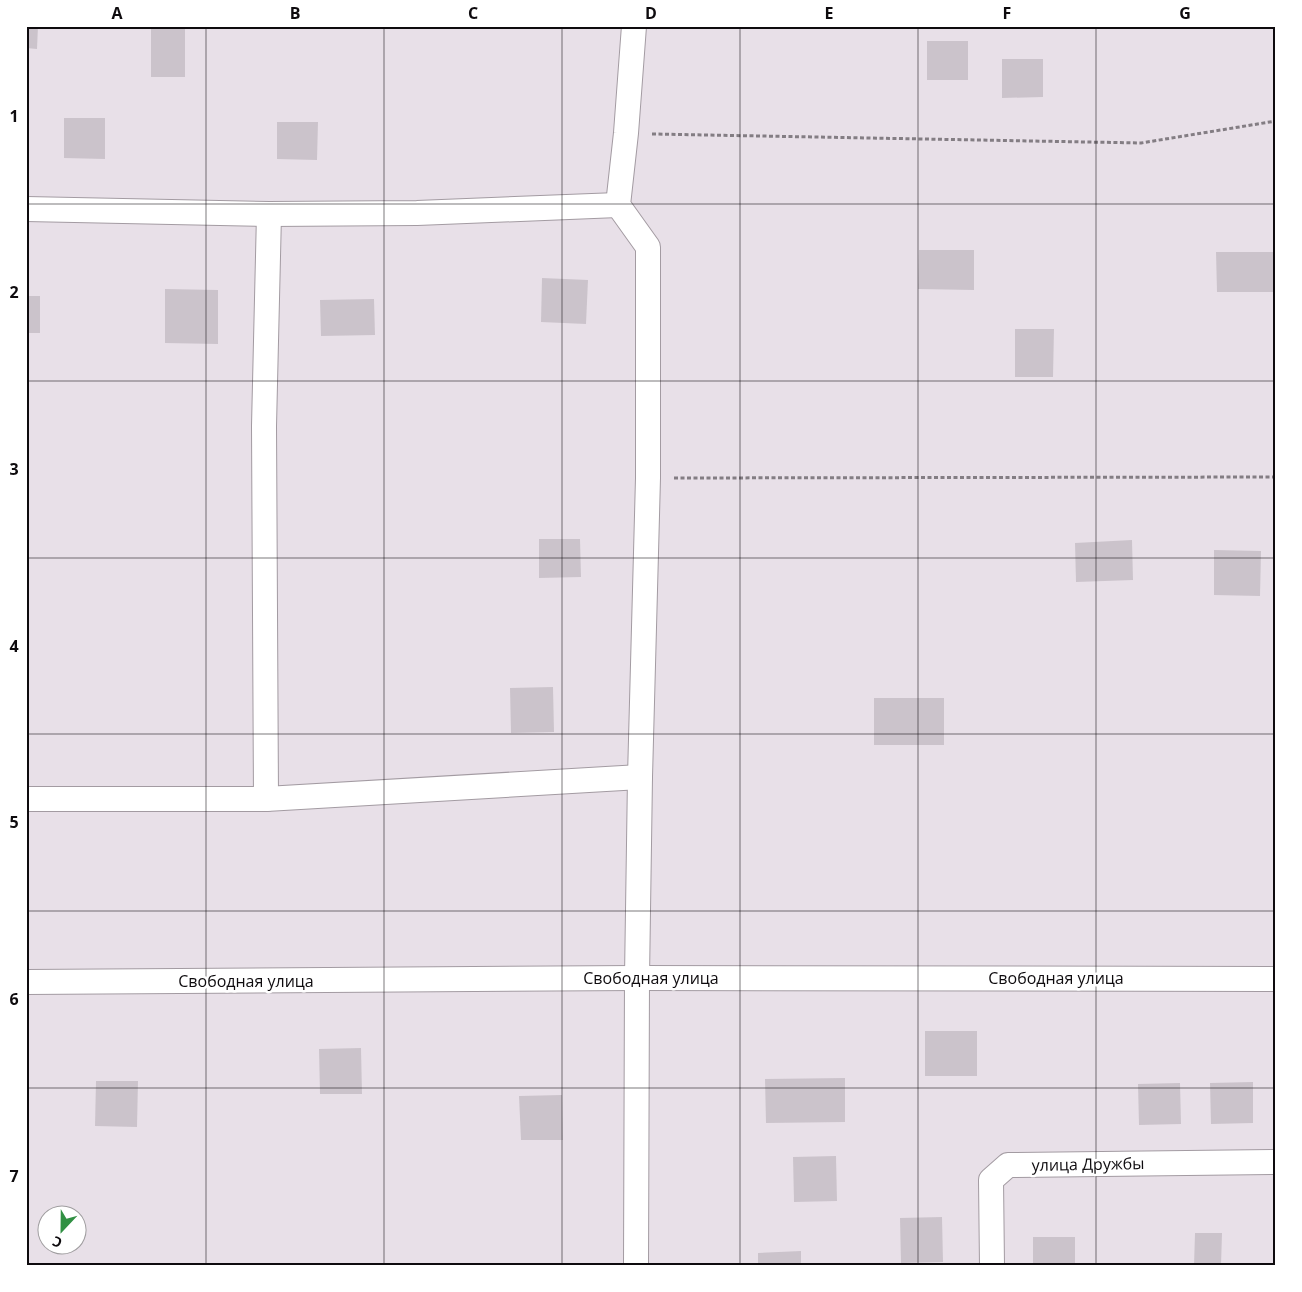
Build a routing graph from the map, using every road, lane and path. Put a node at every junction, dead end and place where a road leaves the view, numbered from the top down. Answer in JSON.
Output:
{"nodes":[{"id":1,"x":634,"y":26,"type":"edge"},
{"id":2,"x":1276,"y":121,"type":"edge"},
{"id":3,"x":626,"y":133,"type":"junction"},
{"id":4,"x":618,"y":205,"type":"junction"},
{"id":5,"x":26,"y":209,"type":"edge"},
{"id":6,"x":269,"y":214,"type":"junction"},
{"id":7,"x":1276,"y":477,"type":"edge"},
{"id":8,"x":648,"y":478,"type":"junction"},
{"id":9,"x":640,"y":777,"type":"junction"},
{"id":10,"x":26,"y":799,"type":"edge"},
{"id":11,"x":266,"y":800,"type":"junction"},
{"id":12,"x":637,"y":978,"type":"junction"},
{"id":13,"x":1276,"y":979,"type":"edge"},
{"id":14,"x":26,"y":982,"type":"edge"},
{"id":15,"x":1276,"y":1162,"type":"edge"},
{"id":16,"x":636,"y":1266,"type":"edge"},
{"id":17,"x":992,"y":1266,"type":"edge"}],
"edges":[{"from":1,"to":3,"type":"street"},
{"from":2,"to":3,"type":"path"},
{"from":3,"to":4,"type":"street"},
{"from":4,"to":6,"type":"street"},
{"from":4,"to":8,"type":"street"},
{"from":5,"to":6,"type":"street"},
{"from":6,"to":11,"type":"street"},
{"from":7,"to":8,"type":"path"},
{"from":8,"to":9,"type":"street"},
{"from":9,"to":11,"type":"street"},
{"from":9,"to":12,"type":"street"},
{"from":10,"to":11,"type":"street"},
{"from":12,"to":13,"type":"street","name":"Свободная улица"},
{"from":12,"to":14,"type":"street","name":"Свободная улица"},
{"from":12,"to":16,"type":"street"},
{"from":15,"to":17,"type":"street","name":"улица Дружбы"}]}
